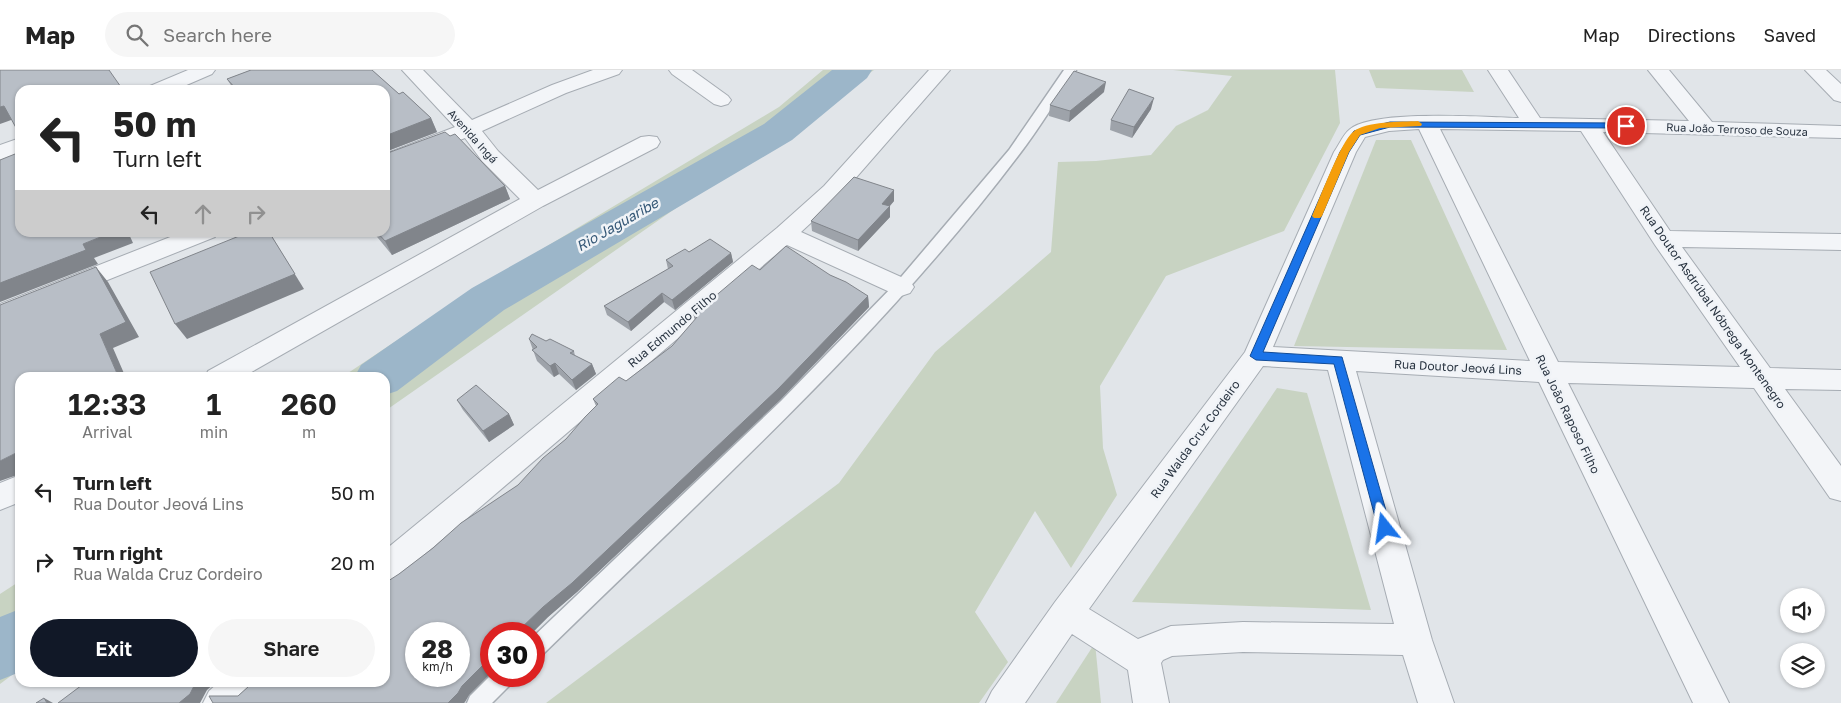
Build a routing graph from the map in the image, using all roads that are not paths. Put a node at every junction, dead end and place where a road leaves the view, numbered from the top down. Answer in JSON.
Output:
{"nodes":[{"id":1,"x":206,"y":70,"type":"edge"},
{"id":2,"x":412,"y":70,"type":"edge"},
{"id":3,"x":612,"y":70,"type":"edge"},
{"id":4,"x":679,"y":70,"type":"edge"},
{"id":5,"x":940,"y":70,"type":"edge"},
{"id":6,"x":1070,"y":70,"type":"edge"},
{"id":7,"x":1498,"y":70,"type":"edge"},
{"id":8,"x":1658,"y":70,"type":"edge"},
{"id":9,"x":1815,"y":70,"type":"edge"},
{"id":10,"x":169,"y":85,"type":"edge"},
{"id":11,"x":1841,"y":96,"type":"edge"},
{"id":12,"x":721,"y":100,"type":"dead end"},
{"id":13,"x":1427,"y":124,"type":"junction"},
{"id":14,"x":1586,"y":124,"type":"junction"},
{"id":15,"x":1534,"y":125,"type":"junction"},
{"id":16,"x":1706,"y":128,"type":"junction"},
{"id":17,"x":469,"y":129,"type":"junction"},
{"id":18,"x":1841,"y":132,"type":"edge"},
{"id":19,"x":650,"y":142,"type":"dead end"},
{"id":20,"x":15,"y":147,"type":"edge"},
{"id":21,"x":1345,"y":152,"type":"joint"},
{"id":22,"x":0,"y":153,"type":"edge"},
{"id":23,"x":390,"y":160,"type":"edge"},
{"id":24,"x":535,"y":202,"type":"junction"},
{"id":25,"x":785,"y":234,"type":"junction"},
{"id":26,"x":194,"y":237,"type":"edge"},
{"id":27,"x":1663,"y":239,"type":"junction"},
{"id":28,"x":1841,"y":242,"type":"edge"},
{"id":29,"x":901,"y":287,"type":"junction"},
{"id":30,"x":0,"y":314,"type":"edge"},
{"id":31,"x":1256,"y":356,"type":"junction"},
{"id":32,"x":1338,"y":360,"type":"junction"},
{"id":33,"x":229,"y":372,"type":"edge"},
{"id":34,"x":1547,"y":372,"type":"junction"},
{"id":35,"x":1764,"y":379,"type":"junction"},
{"id":36,"x":1841,"y":380,"type":"edge"},
{"id":37,"x":1841,"y":489,"type":"edge"},
{"id":38,"x":15,"y":490,"type":"edge"},
{"id":39,"x":0,"y":498,"type":"edge"},
{"id":40,"x":390,"y":565,"type":"edge"},
{"id":41,"x":1067,"y":613,"type":"junction"},
{"id":42,"x":545,"y":637,"type":"edge"},
{"id":43,"x":1415,"y":640,"type":"junction"},
{"id":44,"x":1144,"y":661,"type":"junction"},
{"id":45,"x":240,"y":687,"type":"edge"},
{"id":46,"x":494,"y":687,"type":"edge"},
{"id":47,"x":221,"y":703,"type":"edge"},
{"id":48,"x":477,"y":703,"type":"edge"},
{"id":49,"x":1004,"y":703,"type":"edge"},
{"id":50,"x":1151,"y":703,"type":"edge"},
{"id":51,"x":1436,"y":703,"type":"edge"},
{"id":52,"x":1711,"y":703,"type":"edge"}],
"edges":[{"from":1,"to":10,"type":"street"},
{"from":2,"to":17,"type":"street","name":"Avenida Ingá"},
{"from":3,"to":17,"type":"street"},
{"from":4,"to":12,"type":"street"},
{"from":5,"to":25,"type":"street","name":"Rua Edmundo Filho"},
{"from":6,"to":29,"type":"lane"},
{"from":7,"to":15,"type":"street"},
{"from":8,"to":16,"type":"street"},
{"from":9,"to":11,"type":"street"},
{"from":13,"to":15,"type":"street","name":"Rua João Terroso de Souza"},
{"from":13,"to":21,"type":"street","name":"Rua João Terroso de Souza"},
{"from":13,"to":34,"type":"street","name":"Rua João Raposo Filho"},
{"from":14,"to":15,"type":"street","name":"Rua João Terroso de Souza"},
{"from":14,"to":16,"type":"street","name":"Rua João Terroso de Souza"},
{"from":14,"to":27,"type":"street","name":"Rua Doutor Asdrúbal Nóbrega Montenegro"},
{"from":16,"to":18,"type":"street","name":"Rua João Terroso de Souza"},
{"from":17,"to":23,"type":"street"},
{"from":17,"to":24,"type":"street","name":"Avenida Ingá"},
{"from":19,"to":24,"type":"street"},
{"from":20,"to":22,"type":"street"},
{"from":21,"to":31,"type":"street","name":"Rua Walda Cruz Cordeiro"},
{"from":24,"to":33,"type":"street"},
{"from":25,"to":29,"type":"street"},
{"from":25,"to":40,"type":"street","name":"Rua Edmundo Filho"},
{"from":26,"to":30,"type":"street"},
{"from":27,"to":28,"type":"street"},
{"from":27,"to":35,"type":"street","name":"Rua Doutor Asdrúbal Nóbrega Montenegro"},
{"from":29,"to":42,"type":"lane"},
{"from":31,"to":32,"type":"street","name":"Rua Doutor Jeová Lins"},
{"from":31,"to":41,"type":"street","name":"Rua Walda Cruz Cordeiro"},
{"from":32,"to":34,"type":"street","name":"Rua Doutor Jeová Lins"},
{"from":32,"to":43,"type":"street"},
{"from":34,"to":35,"type":"street","name":"Rua Doutor Jeová Lins"},
{"from":34,"to":52,"type":"street","name":"Rua João Raposo Filho"},
{"from":35,"to":36,"type":"street","name":"Rua Doutor Jeová Lins"},
{"from":35,"to":37,"type":"street","name":"Rua Doutor Asdrúbal Nóbrega Montenegro"},
{"from":38,"to":39,"type":"street"},
{"from":41,"to":44,"type":"street"},
{"from":41,"to":49,"type":"street","name":"Rua Walda Cruz Cordeiro"},
{"from":43,"to":44,"type":"street"},
{"from":43,"to":51,"type":"street"},
{"from":44,"to":50,"type":"street"},
{"from":45,"to":47,"type":"street"},
{"from":46,"to":48,"type":"lane"}]}
